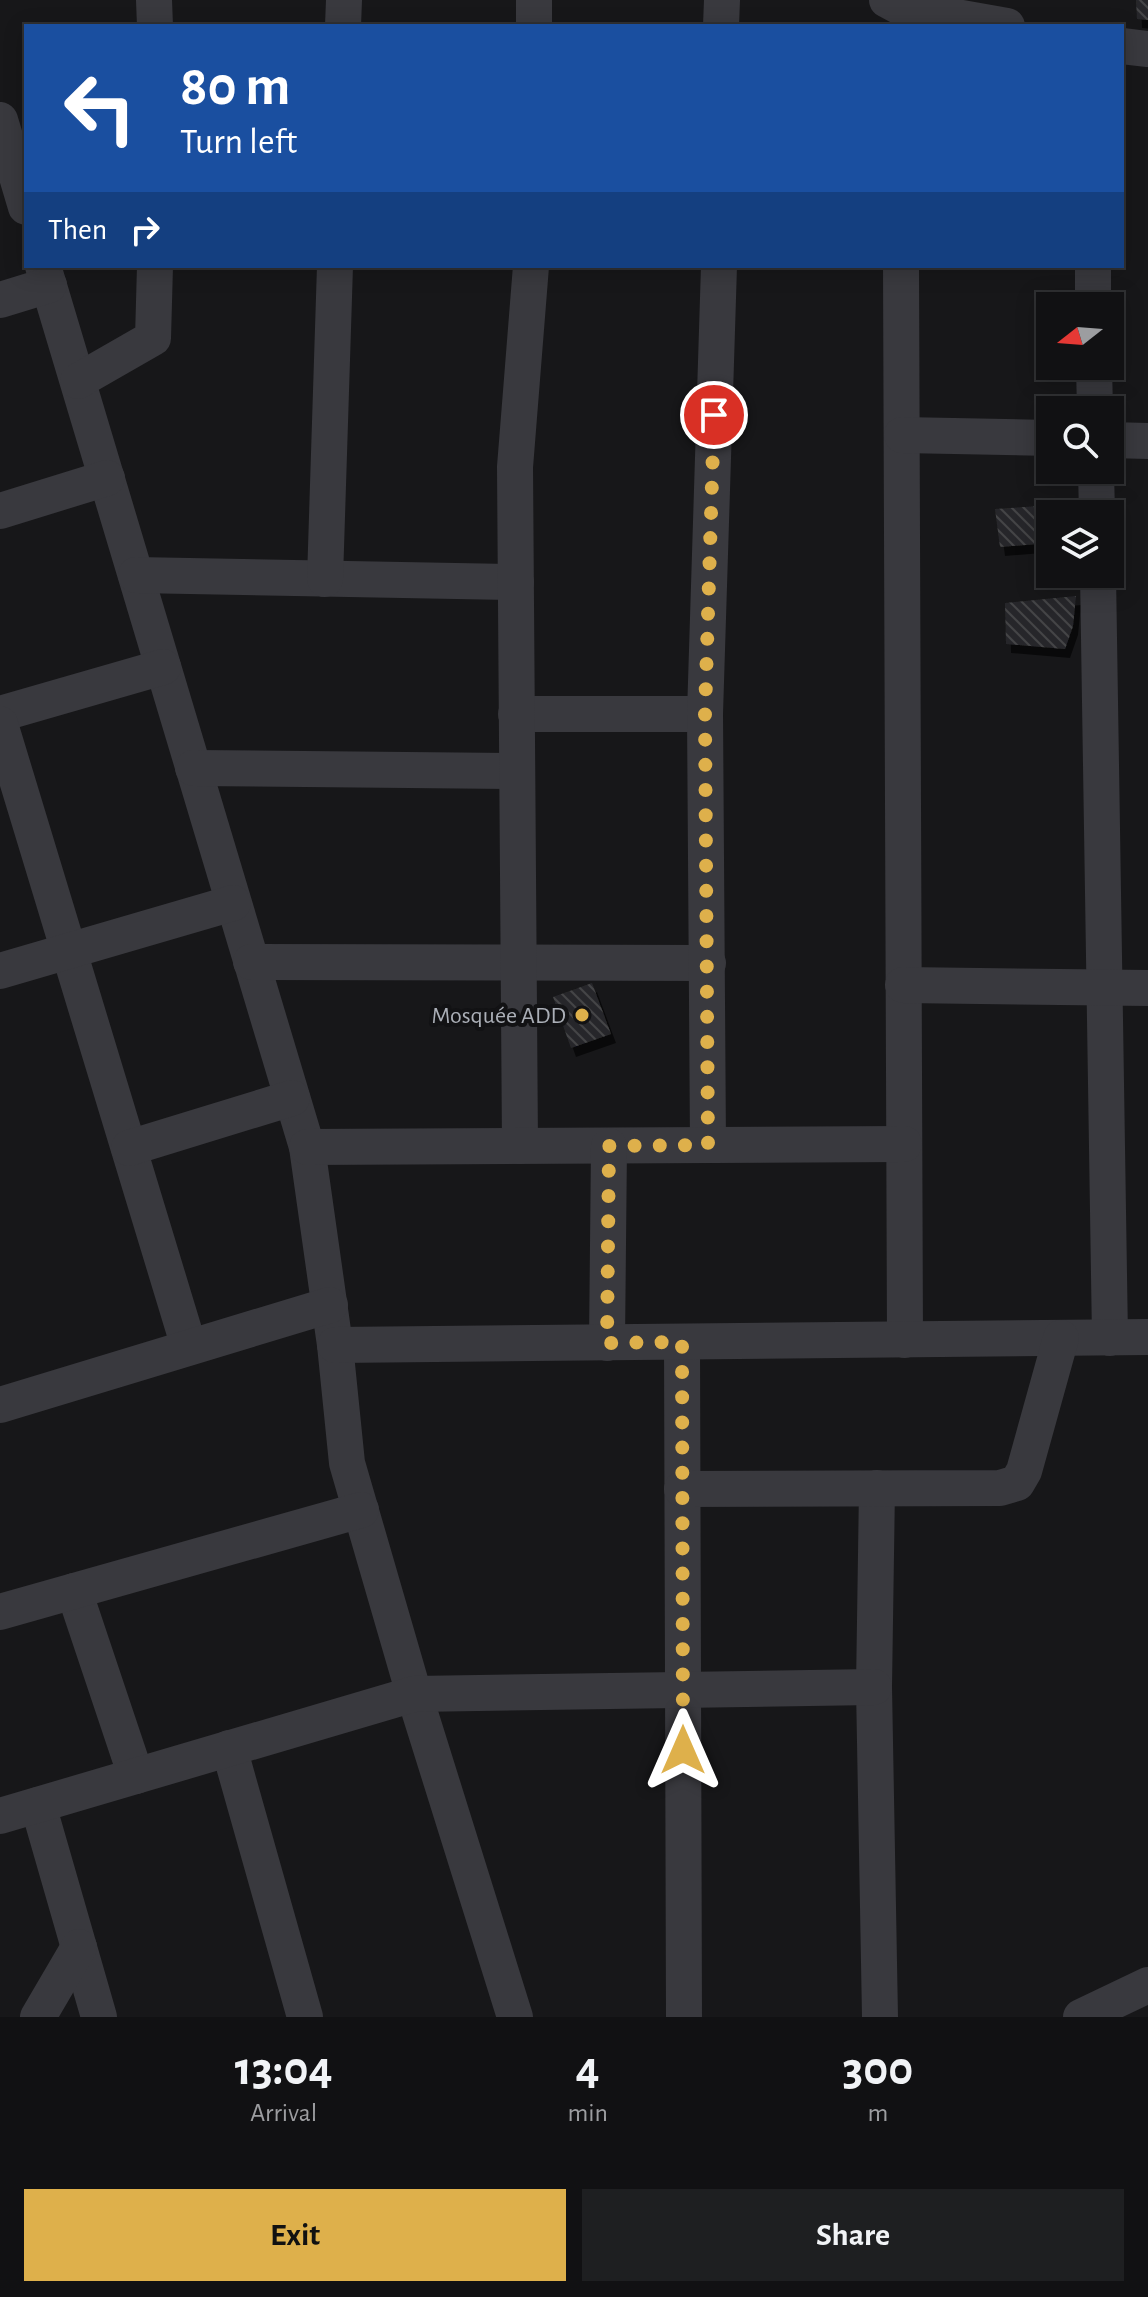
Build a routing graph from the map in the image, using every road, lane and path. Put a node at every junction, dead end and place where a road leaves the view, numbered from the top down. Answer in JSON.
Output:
{"nodes":[{"id":1,"x":154,"y":0,"type":"edge"},
{"id":2,"x":344,"y":0,"type":"edge"},
{"id":3,"x":534,"y":0,"type":"edge"},
{"id":4,"x":722,"y":0,"type":"edge"},
{"id":5,"x":896,"y":11,"type":"edge"},
{"id":6,"x":155,"y":24,"type":"edge"},
{"id":7,"x":343,"y":24,"type":"edge"},
{"id":8,"x":534,"y":24,"type":"edge"},
{"id":9,"x":721,"y":24,"type":"edge"},
{"id":10,"x":992,"y":24,"type":"edge"},
{"id":11,"x":1124,"y":46,"type":"edge"},
{"id":12,"x":1148,"y":49,"type":"edge"},
{"id":13,"x":0,"y":120,"type":"edge"},
{"id":14,"x":24,"y":200,"type":"edge"},
{"id":15,"x":155,"y":268,"type":"edge"},
{"id":16,"x":335,"y":268,"type":"edge"},
{"id":17,"x":531,"y":268,"type":"edge"},
{"id":18,"x":719,"y":268,"type":"edge"},
{"id":19,"x":901,"y":268,"type":"edge"},
{"id":20,"x":1093,"y":268,"type":"edge"},
{"id":21,"x":46,"y":276,"type":"edge"},
{"id":22,"x":1093,"y":292,"type":"edge"},
{"id":23,"x":0,"y":300,"type":"edge"},
{"id":24,"x":78,"y":381,"type":"junction"},
{"id":25,"x":902,"y":435,"type":"junction"},
{"id":26,"x":1036,"y":438,"type":"edge"},
{"id":27,"x":1124,"y":440,"type":"edge"},
{"id":28,"x":1148,"y":441,"type":"edge"},
{"id":29,"x":107,"y":478,"type":"junction"},
{"id":30,"x":0,"y":511,"type":"edge"},
{"id":31,"x":136,"y":575,"type":"junction"},
{"id":32,"x":325,"y":579,"type":"junction"},
{"id":33,"x":516,"y":582,"type":"junction"},
{"id":34,"x":1098,"y":588,"type":"edge"},
{"id":35,"x":163,"y":667,"type":"junction"},
{"id":36,"x":0,"y":714,"type":"edge"},
{"id":37,"x":516,"y":714,"type":"junction"},
{"id":38,"x":705,"y":714,"type":"junction"},
{"id":39,"x":0,"y":724,"type":"edge"},
{"id":40,"x":193,"y":768,"type":"junction"},
{"id":41,"x":517,"y":771,"type":"junction"},
{"id":42,"x":233,"y":903,"type":"junction"},
{"id":43,"x":69,"y":951,"type":"junction"},
{"id":44,"x":251,"y":962,"type":"junction"},
{"id":45,"x":519,"y":963,"type":"junction"},
{"id":46,"x":708,"y":963,"type":"junction"},
{"id":47,"x":0,"y":971,"type":"edge"},
{"id":48,"x":903,"y":985,"type":"junction"},
{"id":49,"x":1104,"y":987,"type":"junction"},
{"id":50,"x":1148,"y":988,"type":"edge"},
{"id":51,"x":292,"y":1098,"type":"junction"},
{"id":52,"x":904,"y":1144,"type":"junction"},
{"id":53,"x":708,"y":1145,"type":"junction"},
{"id":54,"x":520,"y":1146,"type":"junction"},
{"id":55,"x":609,"y":1146,"type":"junction"},
{"id":56,"x":307,"y":1147,"type":"junction"},
{"id":57,"x":129,"y":1148,"type":"junction"},
{"id":58,"x":330,"y":1305,"type":"junction"},
{"id":59,"x":1148,"y":1337,"type":"edge"},
{"id":60,"x":1061,"y":1338,"type":"junction"},
{"id":61,"x":1110,"y":1338,"type":"junction"},
{"id":62,"x":905,"y":1340,"type":"junction"},
{"id":63,"x":682,"y":1342,"type":"junction"},
{"id":64,"x":607,"y":1343,"type":"junction"},
{"id":65,"x":335,"y":1345,"type":"junction"},
{"id":66,"x":189,"y":1347,"type":"junction"},
{"id":67,"x":2,"y":1397,"type":"edge"},
{"id":68,"x":877,"y":1488,"type":"junction"},
{"id":69,"x":682,"y":1489,"type":"junction"},
{"id":70,"x":361,"y":1510,"type":"junction"},
{"id":71,"x":74,"y":1591,"type":"junction"},
{"id":72,"x":0,"y":1612,"type":"edge"},
{"id":73,"x":874,"y":1687,"type":"junction"},
{"id":74,"x":683,"y":1690,"type":"junction"},
{"id":75,"x":414,"y":1694,"type":"junction"},
{"id":76,"x":229,"y":1748,"type":"junction"},
{"id":77,"x":136,"y":1776,"type":"junction"},
{"id":78,"x":38,"y":1805,"type":"junction"},
{"id":79,"x":0,"y":1816,"type":"edge"},
{"id":80,"x":79,"y":1947,"type":"junction"},
{"id":81,"x":1148,"y":1985,"type":"edge"},
{"id":82,"x":511,"y":2016,"type":"edge"},
{"id":83,"x":38,"y":2017,"type":"edge"},
{"id":84,"x":99,"y":2017,"type":"edge"},
{"id":85,"x":305,"y":2017,"type":"edge"},
{"id":86,"x":684,"y":2017,"type":"edge"},
{"id":87,"x":880,"y":2017,"type":"edge"},
{"id":88,"x":1081,"y":2017,"type":"edge"}],
"edges":[{"from":1,"to":6,"type":"street"},
{"from":2,"to":7,"type":"street"},
{"from":3,"to":8,"type":"street"},
{"from":4,"to":9,"type":"street"},
{"from":5,"to":10,"type":"street"},
{"from":11,"to":12,"type":"street"},
{"from":13,"to":14,"type":"street"},
{"from":15,"to":24,"type":"street"},
{"from":16,"to":32,"type":"street"},
{"from":17,"to":33,"type":"street"},
{"from":18,"to":38,"type":"street"},
{"from":19,"to":25,"type":"street"},
{"from":20,"to":22,"type":"street"},
{"from":21,"to":23,"type":"street"},
{"from":21,"to":24,"type":"street"},
{"from":24,"to":29,"type":"street"},
{"from":25,"to":26,"type":"street"},
{"from":25,"to":48,"type":"street"},
{"from":27,"to":28,"type":"street"},
{"from":29,"to":30,"type":"street"},
{"from":29,"to":31,"type":"street"},
{"from":31,"to":32,"type":"street"},
{"from":31,"to":35,"type":"street"},
{"from":32,"to":33,"type":"street"},
{"from":33,"to":37,"type":"street"},
{"from":34,"to":49,"type":"street"},
{"from":35,"to":36,"type":"street"},
{"from":35,"to":40,"type":"street"},
{"from":37,"to":38,"type":"street"},
{"from":37,"to":41,"type":"street"},
{"from":38,"to":46,"type":"street"},
{"from":39,"to":43,"type":"street"},
{"from":40,"to":41,"type":"street"},
{"from":40,"to":42,"type":"street"},
{"from":41,"to":45,"type":"street"},
{"from":42,"to":43,"type":"street"},
{"from":42,"to":44,"type":"street"},
{"from":43,"to":47,"type":"street"},
{"from":43,"to":57,"type":"street"},
{"from":44,"to":45,"type":"street"},
{"from":44,"to":51,"type":"street"},
{"from":45,"to":46,"type":"street"},
{"from":45,"to":54,"type":"street"},
{"from":46,"to":53,"type":"street"},
{"from":48,"to":49,"type":"street"},
{"from":48,"to":52,"type":"street"},
{"from":49,"to":50,"type":"street"},
{"from":49,"to":61,"type":"street"},
{"from":51,"to":56,"type":"street"},
{"from":51,"to":57,"type":"street"},
{"from":52,"to":53,"type":"street"},
{"from":52,"to":62,"type":"street"},
{"from":53,"to":55,"type":"street"},
{"from":54,"to":55,"type":"street"},
{"from":54,"to":56,"type":"street"},
{"from":55,"to":64,"type":"street"},
{"from":56,"to":58,"type":"street"},
{"from":57,"to":66,"type":"street"},
{"from":58,"to":65,"type":"street"},
{"from":58,"to":66,"type":"street"},
{"from":59,"to":61,"type":"street"},
{"from":60,"to":61,"type":"street"},
{"from":60,"to":62,"type":"street"},
{"from":60,"to":68,"type":"street"},
{"from":62,"to":63,"type":"street"},
{"from":63,"to":64,"type":"street"},
{"from":63,"to":69,"type":"street"},
{"from":64,"to":65,"type":"street"},
{"from":65,"to":70,"type":"street"},
{"from":66,"to":67,"type":"street"},
{"from":68,"to":69,"type":"street"},
{"from":68,"to":73,"type":"street"},
{"from":69,"to":74,"type":"street"},
{"from":70,"to":71,"type":"street"},
{"from":70,"to":75,"type":"street"},
{"from":71,"to":72,"type":"street"},
{"from":71,"to":77,"type":"street"},
{"from":73,"to":74,"type":"street"},
{"from":73,"to":87,"type":"street"},
{"from":74,"to":75,"type":"street"},
{"from":74,"to":86,"type":"street"},
{"from":75,"to":76,"type":"street"},
{"from":75,"to":82,"type":"street"},
{"from":76,"to":77,"type":"street"},
{"from":76,"to":85,"type":"street"},
{"from":77,"to":78,"type":"street"},
{"from":78,"to":79,"type":"street"},
{"from":78,"to":80,"type":"street"},
{"from":80,"to":83,"type":"street"},
{"from":80,"to":84,"type":"street"},
{"from":81,"to":88,"type":"street"}]}
